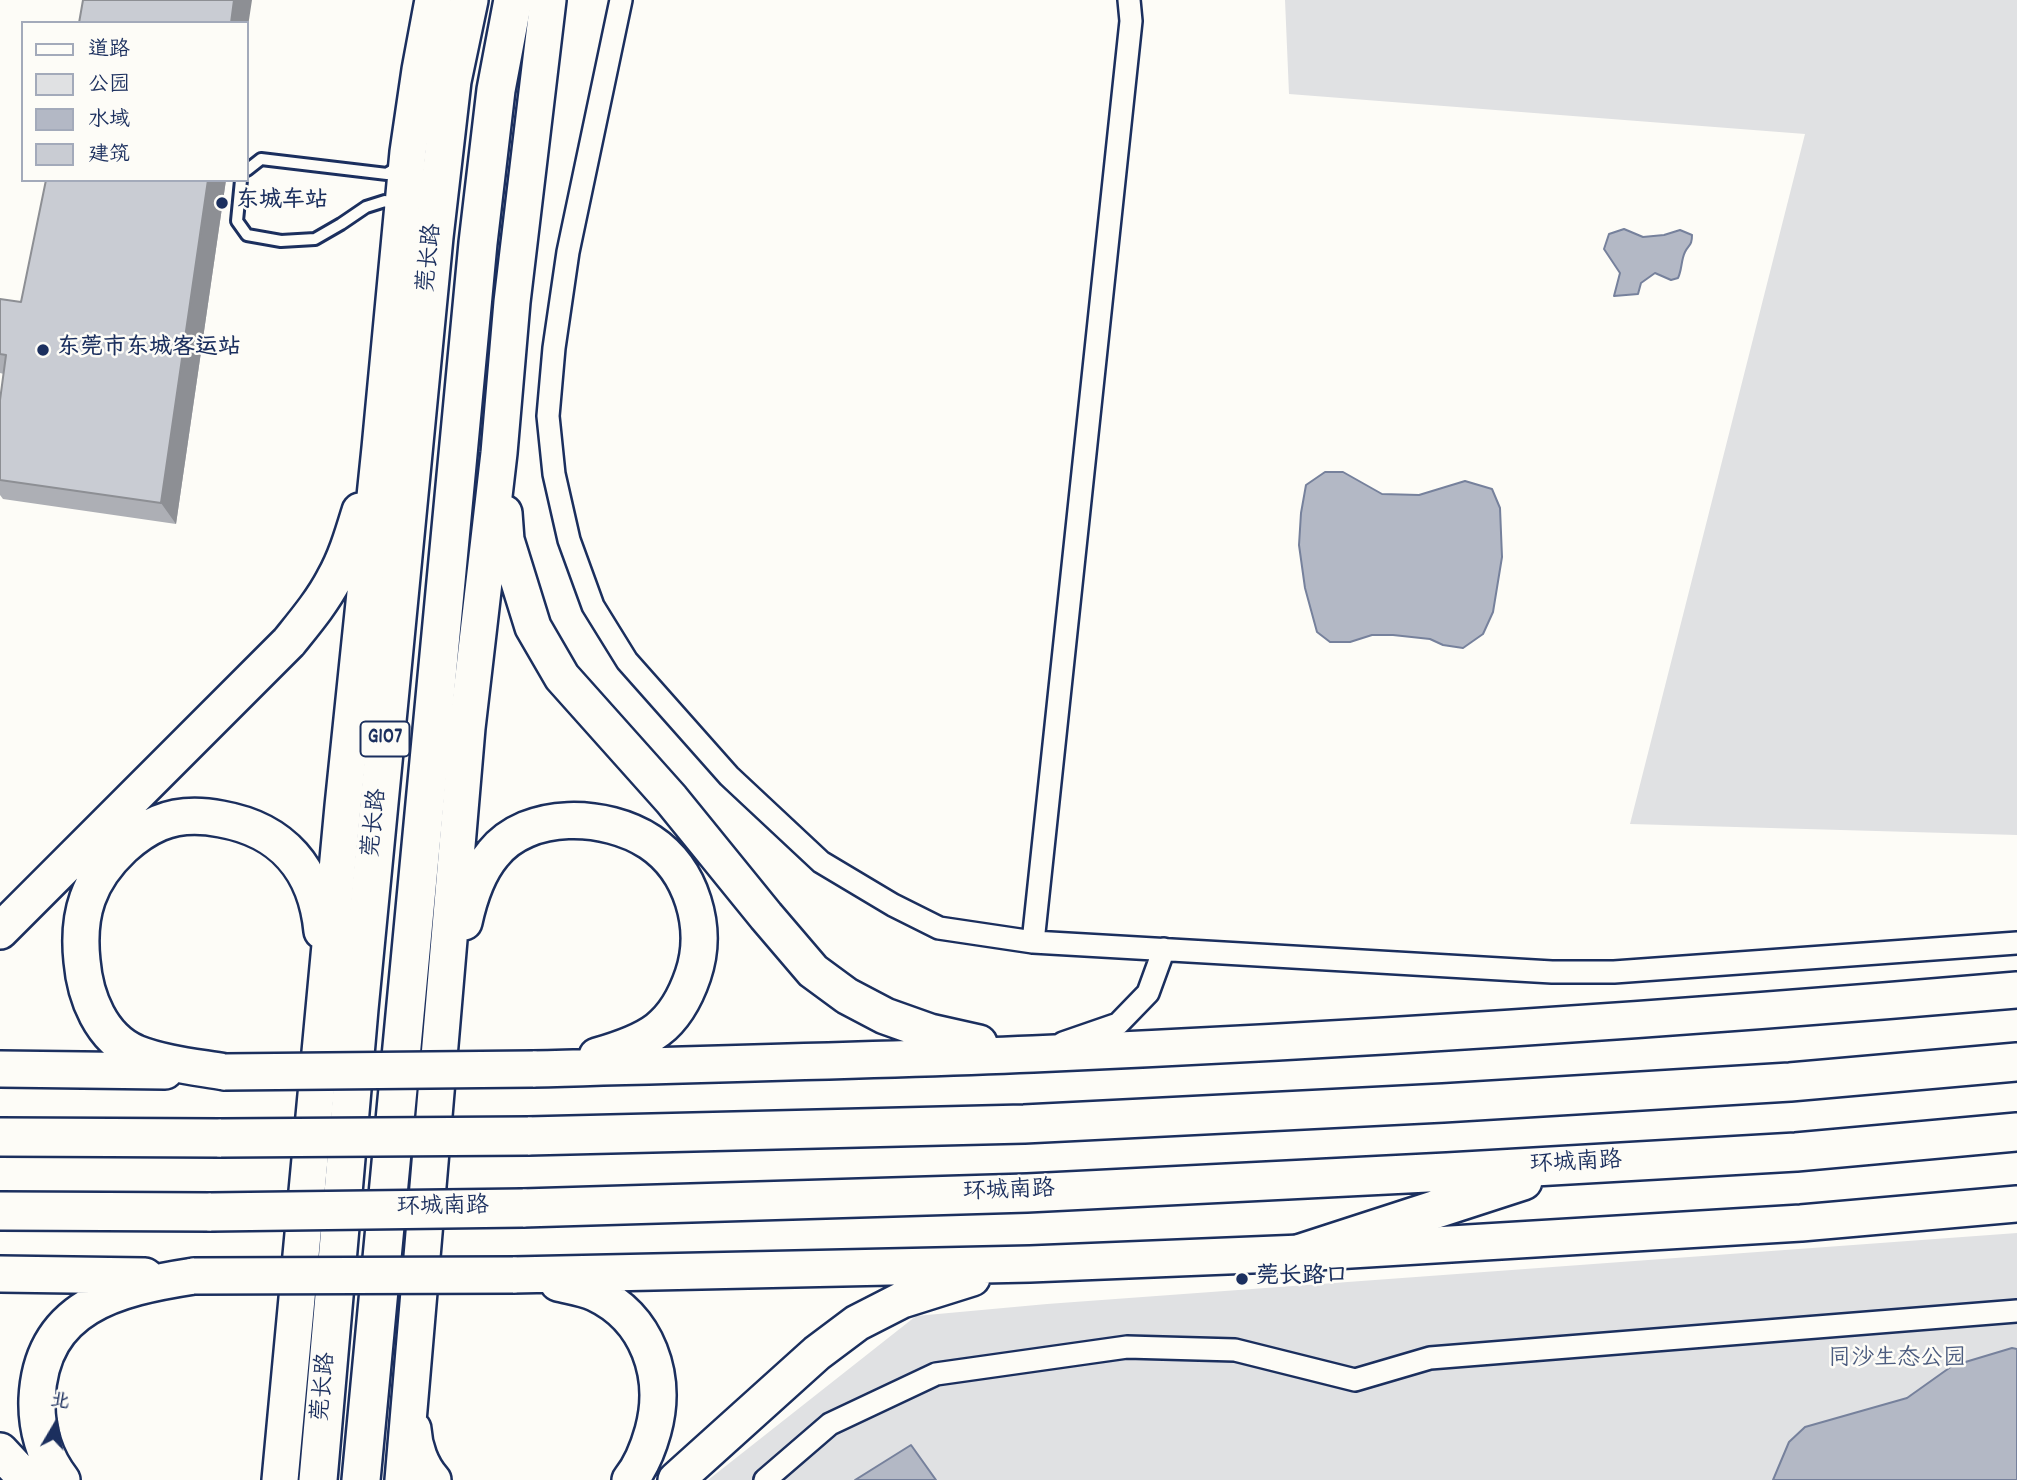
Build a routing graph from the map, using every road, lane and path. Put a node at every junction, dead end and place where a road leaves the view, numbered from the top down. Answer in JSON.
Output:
{"nodes":[{"id":1,"x":433,"y":0,"type":"edge"},
{"id":2,"x":469,"y":0,"type":"edge"},
{"id":3,"x":513,"y":0,"type":"edge"},
{"id":4,"x":548,"y":0,"type":"edge"},
{"id":5,"x":621,"y":0,"type":"edge"},
{"id":6,"x":1129,"y":0,"type":"edge"},
{"id":7,"x":408,"y":152,"type":"junction"},
{"id":8,"x":248,"y":169,"type":"edge"},
{"id":9,"x":241,"y":182,"type":"edge"},
{"id":10,"x":401,"y":222,"type":"junction"},
{"id":11,"x":380,"y":448,"type":"junction"},
{"id":12,"x":499,"y":453,"type":"junction"},
{"id":13,"x":0,"y":931,"type":"edge"},
{"id":14,"x":1033,"y":942,"type":"junction"},
{"id":15,"x":2017,"y":943,"type":"edge"},
{"id":16,"x":1164,"y":949,"type":"junction"},
{"id":17,"x":2017,"y":990,"type":"edge"},
{"id":18,"x":325,"y":1002,"type":"junction"},
{"id":19,"x":443,"y":1007,"type":"junction"},
{"id":20,"x":1030,"y":1054,"type":"junction"},
{"id":21,"x":2017,"y":1062,"type":"edge"},
{"id":22,"x":0,"y":1069,"type":"edge"},
{"id":23,"x":533,"y":1069,"type":"junction"},
{"id":24,"x":225,"y":1072,"type":"junction"},
{"id":25,"x":2017,"y":1132,"type":"edge"},
{"id":26,"x":0,"y":1137,"type":"edge"},
{"id":27,"x":1572,"y":1165,"type":"junction"},
{"id":28,"x":2017,"y":1204,"type":"edge"},
{"id":29,"x":0,"y":1211,"type":"edge"},
{"id":30,"x":1301,"y":1253,"type":"junction"},
{"id":31,"x":1030,"y":1264,"type":"junction"},
{"id":32,"x":0,"y":1274,"type":"edge"},
{"id":33,"x":513,"y":1275,"type":"junction"},
{"id":34,"x":194,"y":1276,"type":"junction"},
{"id":35,"x":2017,"y":1311,"type":"edge"},
{"id":36,"x":289,"y":1383,"type":"junction"},
{"id":37,"x":410,"y":1390,"type":"junction"},
{"id":38,"x":0,"y":1451,"type":"edge"},
{"id":39,"x":27,"y":1480,"type":"edge"},
{"id":40,"x":62,"y":1480,"type":"edge"},
{"id":41,"x":262,"y":1480,"type":"edge"},
{"id":42,"x":280,"y":1480,"type":"edge"},
{"id":43,"x":318,"y":1480,"type":"edge"},
{"id":44,"x":361,"y":1480,"type":"edge"},
{"id":45,"x":403,"y":1480,"type":"edge"},
{"id":46,"x":433,"y":1480,"type":"edge"},
{"id":47,"x":631,"y":1480,"type":"edge"},
{"id":48,"x":676,"y":1480,"type":"edge"},
{"id":49,"x":765,"y":1480,"type":"edge"}],
"edges":[{"from":1,"to":7,"type":"main road"},
{"from":2,"to":43,"type":"highway","name":"莞长路","number":"G107"},
{"from":3,"to":44,"type":"highway","name":"莞长路","number":"G107"},
{"from":4,"to":12,"type":"main road"},
{"from":5,"to":14,"type":"street"},
{"from":6,"to":14,"type":"street"},
{"from":7,"to":8,"type":"lane"},
{"from":7,"to":10,"type":"main road"},
{"from":9,"to":10,"type":"lane"},
{"from":10,"to":11,"type":"main road"},
{"from":11,"to":13,"type":"main road"},
{"from":11,"to":18,"type":"main road"},
{"from":12,"to":19,"type":"main road"},
{"from":12,"to":20,"type":"main road"},
{"from":14,"to":16,"type":"street"},
{"from":15,"to":16,"type":"street"},
{"from":16,"to":20,"type":"street"},
{"from":17,"to":20,"type":"main road"},
{"from":18,"to":24,"type":"main road"},
{"from":18,"to":36,"type":"main road"},
{"from":19,"to":23,"type":"main road"},
{"from":19,"to":37,"type":"main road"},
{"from":20,"to":23,"type":"main road"},
{"from":21,"to":26,"type":"highway","bridge":true},
{"from":22,"to":24,"type":"main road"},
{"from":23,"to":24,"type":"main road","bridge":true},
{"from":25,"to":27,"type":"highway","name":"环城南路"},
{"from":27,"to":29,"type":"highway","name":"环城南路","bridge":true},
{"from":27,"to":30,"type":"highway"},
{"from":28,"to":30,"type":"main road"},
{"from":30,"to":31,"type":"main road"},
{"from":31,"to":33,"type":"main road"},
{"from":31,"to":48,"type":"main road"},
{"from":32,"to":34,"type":"main road"},
{"from":33,"to":34,"type":"main road","bridge":true},
{"from":33,"to":47,"type":"main road"},
{"from":34,"to":40,"type":"main road"},
{"from":35,"to":49,"type":"street"},
{"from":36,"to":41,"type":"main road"},
{"from":36,"to":42,"type":"main road"},
{"from":37,"to":45,"type":"main road"},
{"from":37,"to":46,"type":"main road"},
{"from":38,"to":39,"type":"main road"}]}
